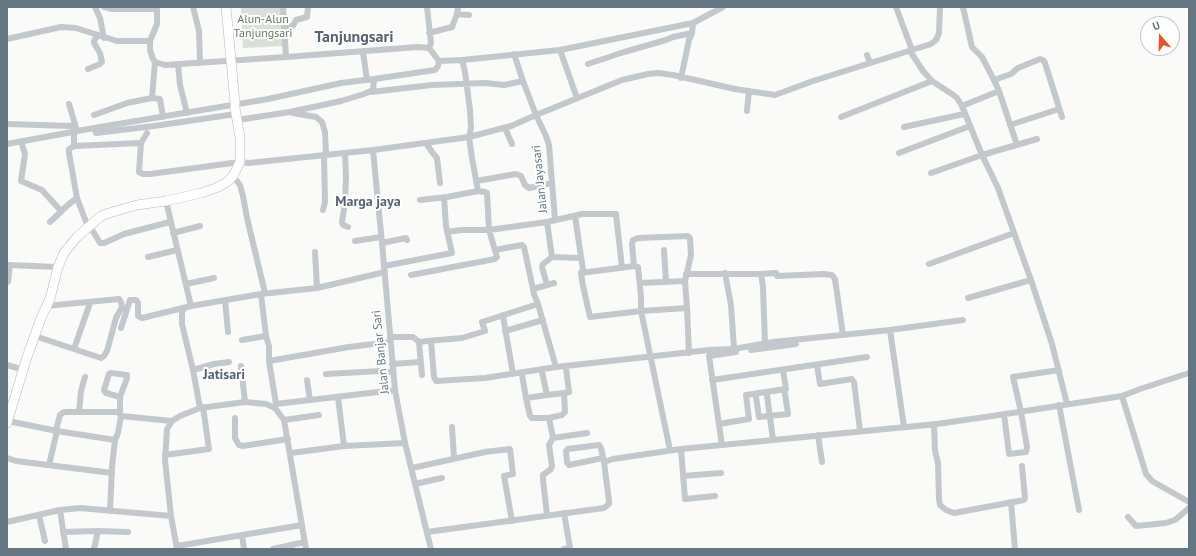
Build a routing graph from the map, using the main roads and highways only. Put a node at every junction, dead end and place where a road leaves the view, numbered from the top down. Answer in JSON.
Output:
{"nodes":[{"id":1,"x":226,"y":7,"type":"edge"},
{"id":2,"x":8,"y":422,"type":"edge"}],
"edges":[{"from":1,"to":2,"type":"highway"}]}
